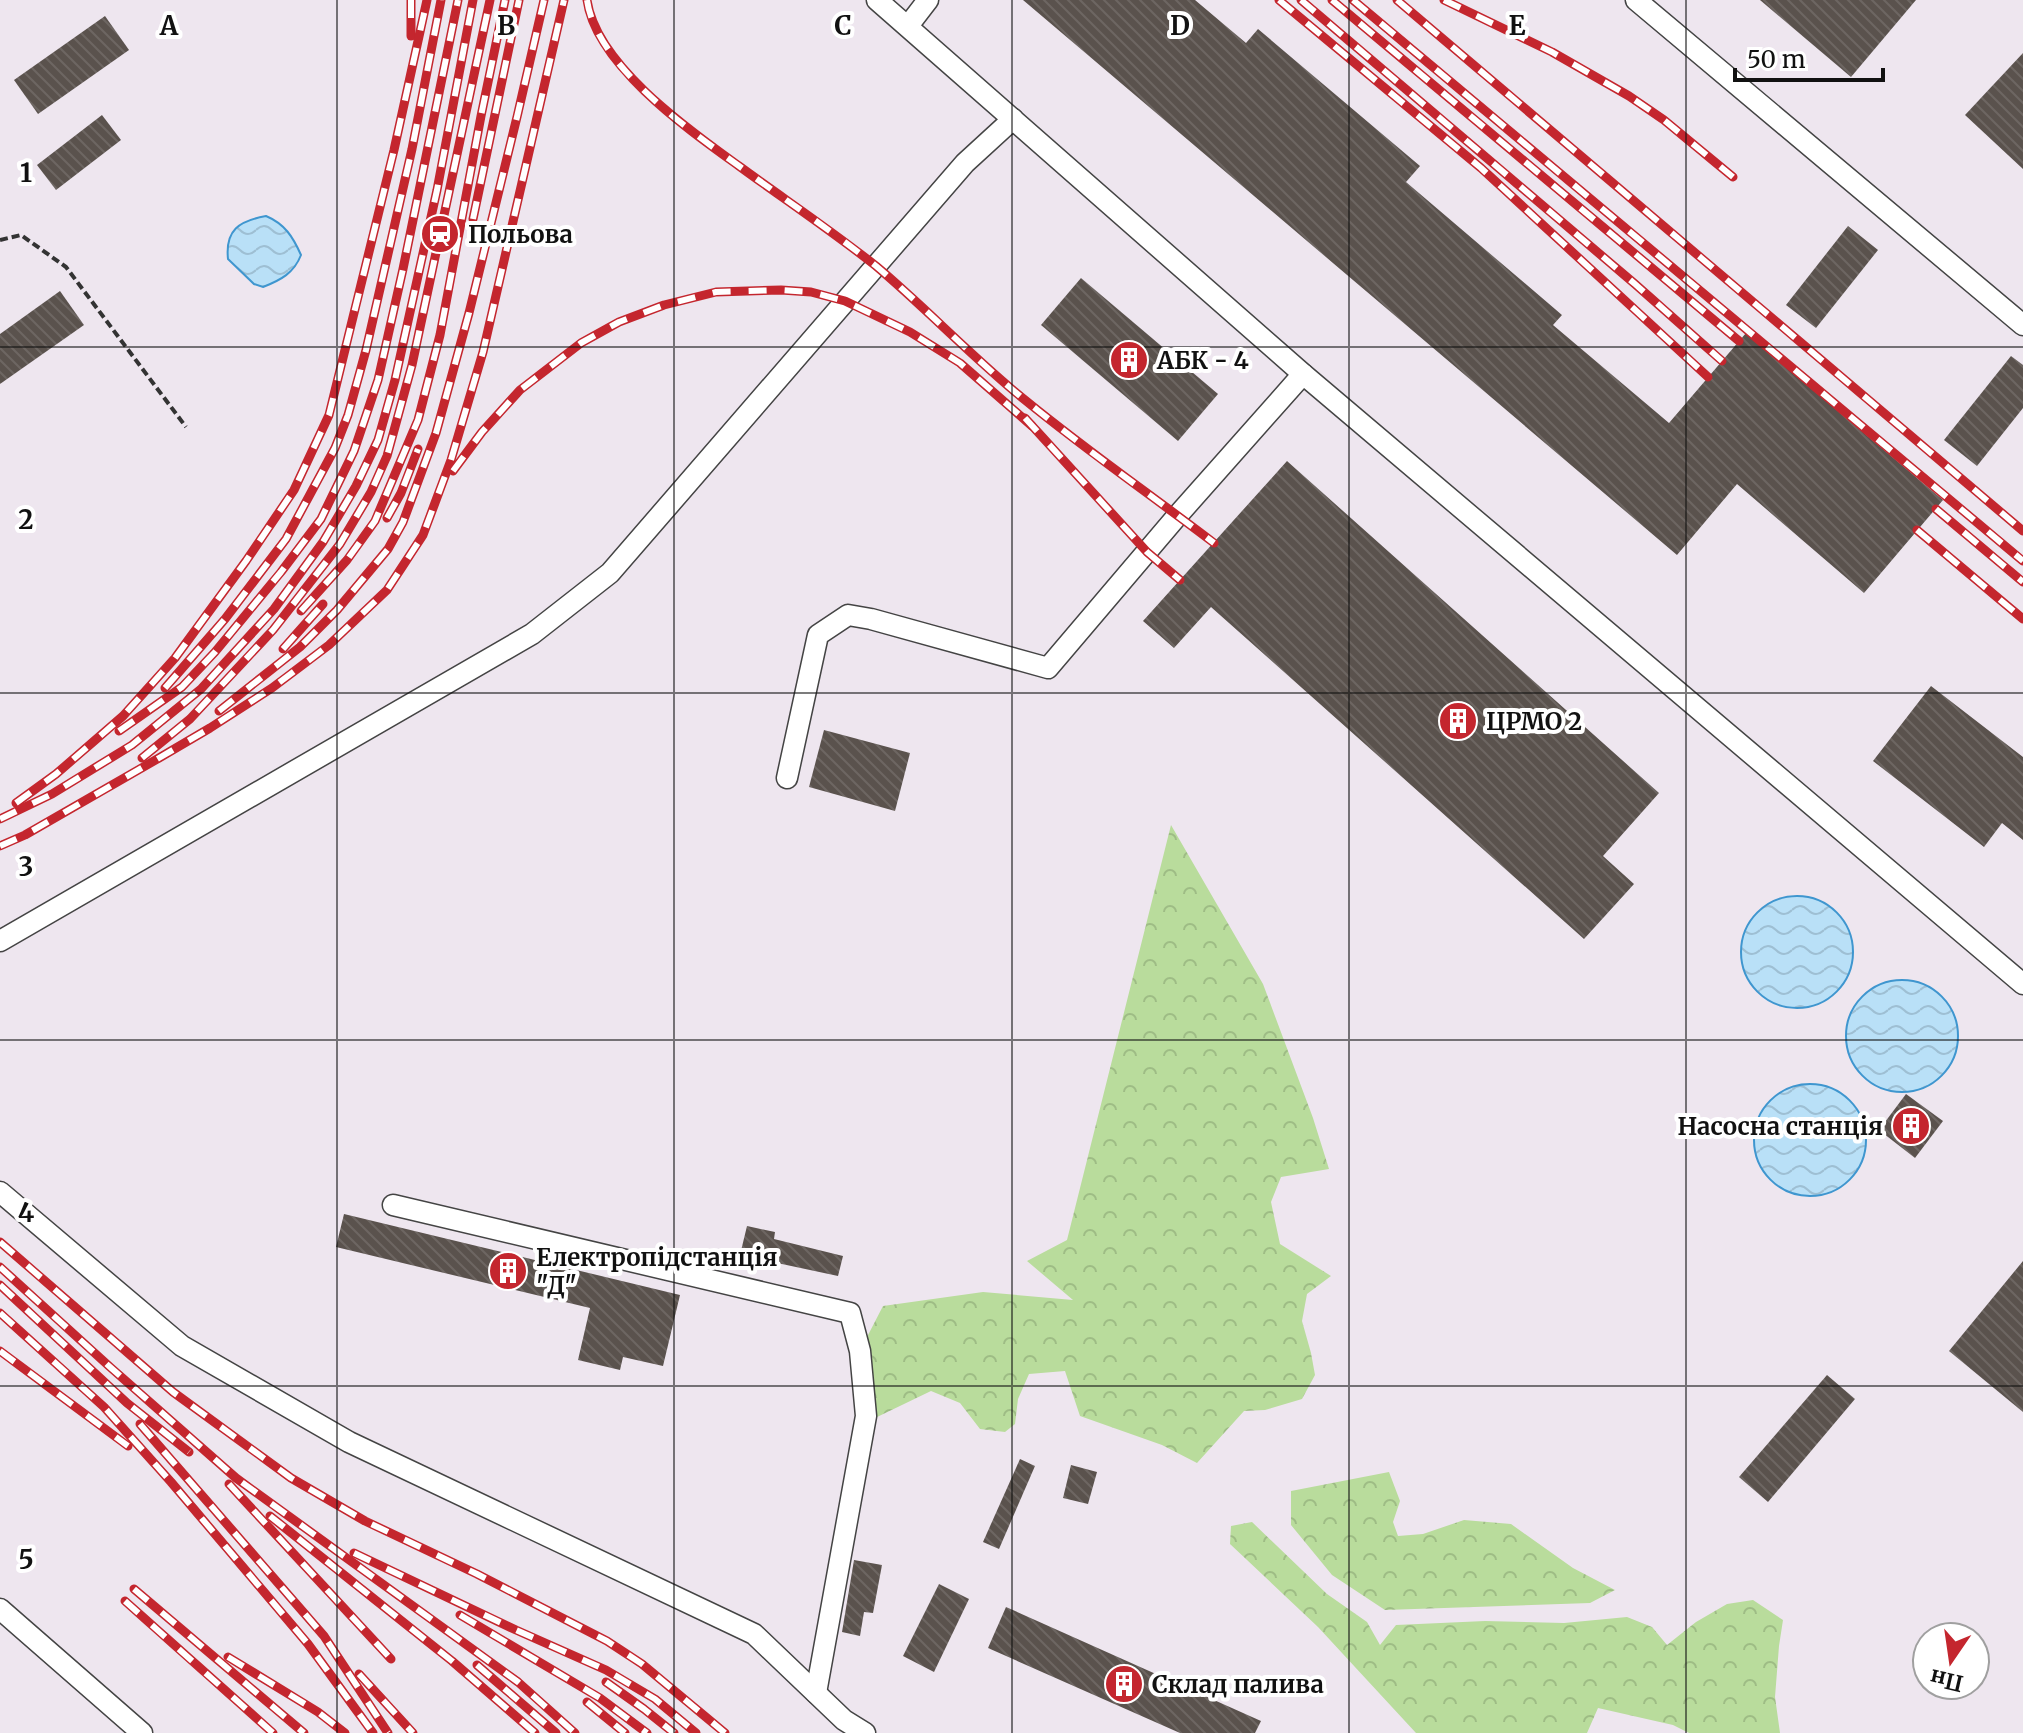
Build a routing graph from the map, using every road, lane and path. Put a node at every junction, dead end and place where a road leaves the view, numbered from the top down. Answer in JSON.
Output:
{"nodes":[{"id":1,"x":877,"y":0,"type":"edge"},
{"id":2,"x":928,"y":0,"type":"edge"},
{"id":3,"x":1636,"y":0,"type":"edge"},
{"id":4,"x":908,"y":26,"type":"junction"},
{"id":5,"x":1013,"y":119,"type":"junction"},
{"id":6,"x":0,"y":240,"type":"edge"},
{"id":7,"x":2023,"y":325,"type":"edge"},
{"id":8,"x":1303,"y":374,"type":"junction"},
{"id":9,"x":186,"y":427,"type":"dead end"},
{"id":10,"x":787,"y":778,"type":"dead end"},
{"id":11,"x":0,"y":941,"type":"edge"},
{"id":12,"x":2023,"y":984,"type":"edge"},
{"id":13,"x":0,"y":1192,"type":"edge"},
{"id":14,"x":393,"y":1205,"type":"dead end"},
{"id":15,"x":0,"y":1609,"type":"edge"},
{"id":16,"x":816,"y":1693,"type":"junction"},
{"id":17,"x":142,"y":1733,"type":"edge"},
{"id":18,"x":865,"y":1733,"type":"edge"}],
"edges":[{"from":1,"to":4,"type":"street"},
{"from":2,"to":4,"type":"street"},
{"from":3,"to":7,"type":"street"},
{"from":4,"to":5,"type":"street"},
{"from":5,"to":8,"type":"street"},
{"from":5,"to":11,"type":"street"},
{"from":6,"to":9,"type":"path"},
{"from":8,"to":10,"type":"street"},
{"from":8,"to":12,"type":"street"},
{"from":13,"to":16,"type":"street"},
{"from":14,"to":16,"type":"street"},
{"from":15,"to":17,"type":"street"},
{"from":16,"to":18,"type":"street"}]}
